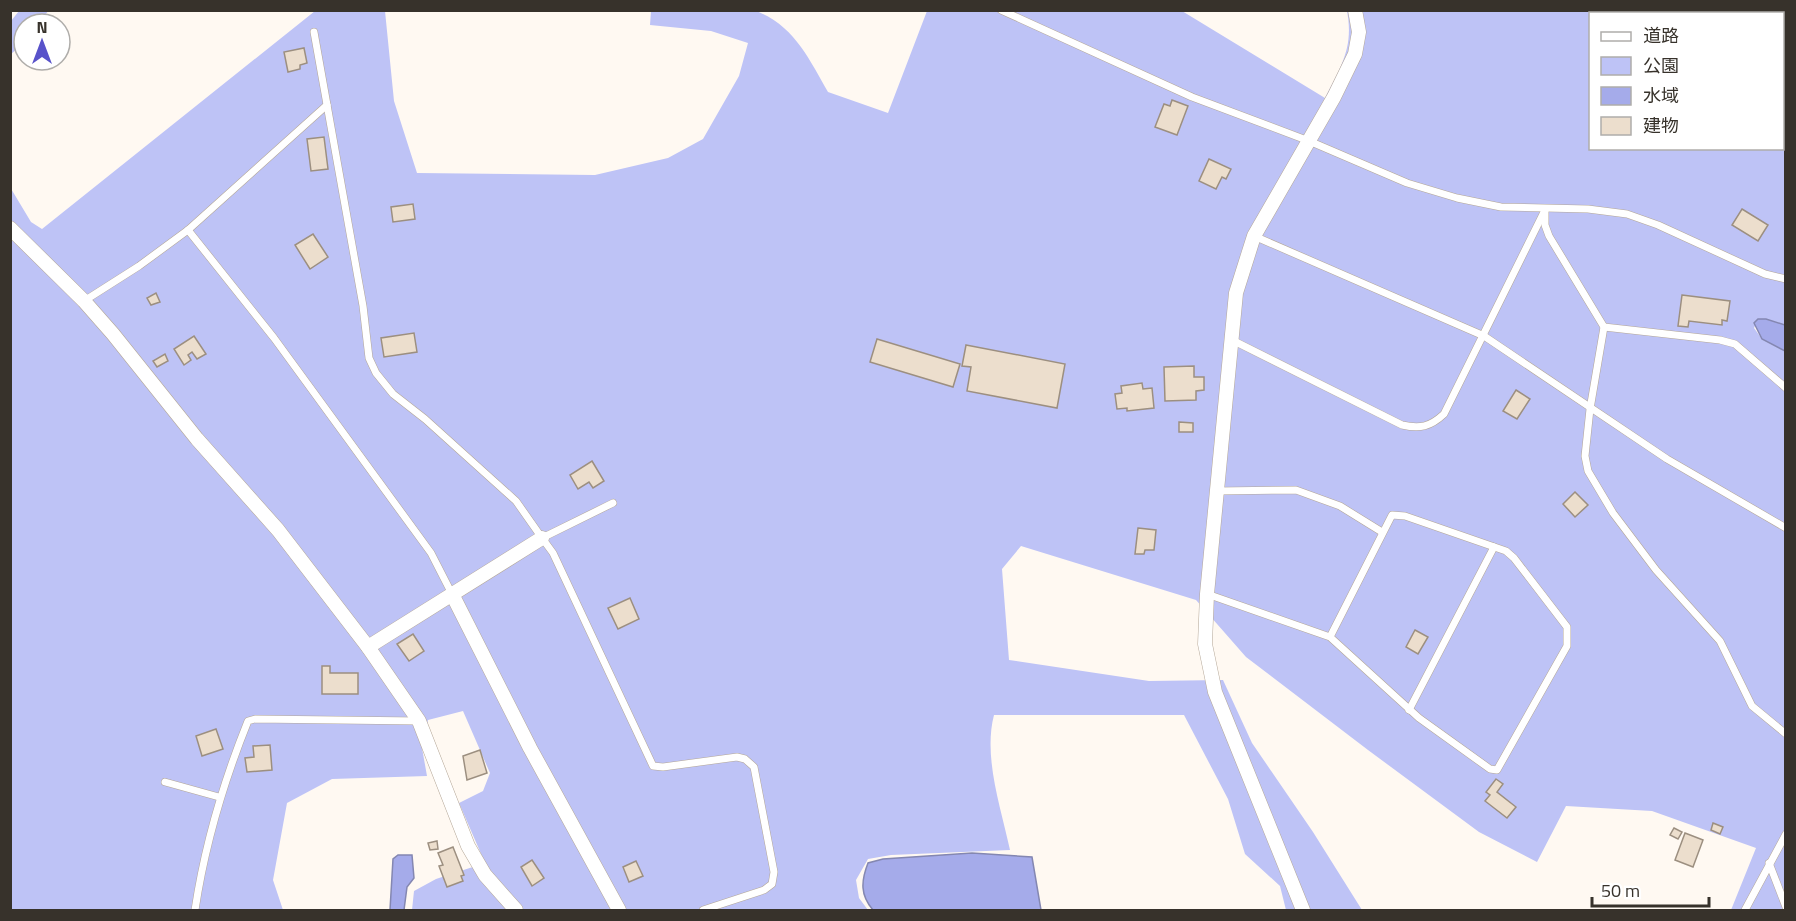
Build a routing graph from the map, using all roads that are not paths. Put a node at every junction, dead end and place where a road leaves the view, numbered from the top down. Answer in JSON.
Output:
{"nodes":[{"id":1,"x":1001,"y":10,"type":"edge"},
{"id":2,"x":1355,"y":10,"type":"edge"},
{"id":3,"x":314,"y":32,"type":"dead end"},
{"id":4,"x":327,"y":105,"type":"junction"},
{"id":5,"x":1309,"y":141,"type":"junction"},
{"id":6,"x":1545,"y":209,"type":"junction"},
{"id":7,"x":10,"y":228,"type":"edge"},
{"id":8,"x":188,"y":230,"type":"junction"},
{"id":9,"x":1254,"y":236,"type":"junction"},
{"id":10,"x":1785,"y":279,"type":"edge"},
{"id":11,"x":84,"y":301,"type":"junction"},
{"id":12,"x":1604,"y":327,"type":"junction"},
{"id":13,"x":1484,"y":336,"type":"junction"},
{"id":14,"x":1232,"y":340,"type":"junction"},
{"id":15,"x":1785,"y":388,"type":"edge"},
{"id":16,"x":1590,"y":409,"type":"junction"},
{"id":17,"x":1217,"y":491,"type":"junction"},
{"id":18,"x":613,"y":503,"type":"dead end"},
{"id":19,"x":1785,"y":528,"type":"edge"},
{"id":20,"x":1382,"y":532,"type":"junction"},
{"id":21,"x":542,"y":538,"type":"junction"},
{"id":22,"x":1494,"y":547,"type":"junction"},
{"id":23,"x":452,"y":594,"type":"junction"},
{"id":24,"x":1207,"y":594,"type":"junction"},
{"id":25,"x":1330,"y":637,"type":"junction"},
{"id":26,"x":368,"y":647,"type":"junction"},
{"id":27,"x":1409,"y":710,"type":"junction"},
{"id":28,"x":419,"y":721,"type":"junction"},
{"id":29,"x":1785,"y":734,"type":"edge"},
{"id":30,"x":165,"y":782,"type":"dead end"},
{"id":31,"x":219,"y":797,"type":"junction"},
{"id":32,"x":1785,"y":834,"type":"edge"},
{"id":33,"x":1769,"y":863,"type":"junction"},
{"id":34,"x":1785,"y":907,"type":"edge"},
{"id":35,"x":195,"y":910,"type":"edge"},
{"id":36,"x":516,"y":910,"type":"edge"},
{"id":37,"x":619,"y":910,"type":"edge"},
{"id":38,"x":703,"y":910,"type":"edge"},
{"id":39,"x":1303,"y":910,"type":"edge"},
{"id":40,"x":1745,"y":910,"type":"edge"}],
"edges":[{"from":1,"to":5,"type":"lane"},
{"from":2,"to":5,"type":"street"},
{"from":3,"to":4,"type":"lane"},
{"from":4,"to":8,"type":"lane"},
{"from":4,"to":21,"type":"lane"},
{"from":5,"to":6,"type":"lane"},
{"from":5,"to":9,"type":"street"},
{"from":6,"to":10,"type":"lane"},
{"from":6,"to":12,"type":"lane"},
{"from":6,"to":13,"type":"lane"},
{"from":7,"to":11,"type":"street"},
{"from":8,"to":11,"type":"lane"},
{"from":8,"to":23,"type":"lane"},
{"from":9,"to":13,"type":"lane"},
{"from":9,"to":14,"type":"street"},
{"from":11,"to":26,"type":"street"},
{"from":12,"to":15,"type":"lane"},
{"from":12,"to":16,"type":"lane"},
{"from":13,"to":14,"type":"lane"},
{"from":13,"to":16,"type":"lane"},
{"from":14,"to":17,"type":"street"},
{"from":16,"to":19,"type":"lane"},
{"from":16,"to":29,"type":"lane"},
{"from":17,"to":20,"type":"lane"},
{"from":17,"to":24,"type":"street"},
{"from":18,"to":21,"type":"lane"},
{"from":20,"to":22,"type":"lane"},
{"from":20,"to":25,"type":"lane"},
{"from":21,"to":23,"type":"street"},
{"from":21,"to":38,"type":"lane"},
{"from":22,"to":27,"type":"lane"},
{"from":22,"to":27,"type":"lane"},
{"from":23,"to":26,"type":"street"},
{"from":23,"to":37,"type":"street"},
{"from":24,"to":25,"type":"lane"},
{"from":24,"to":39,"type":"street"},
{"from":25,"to":27,"type":"lane"},
{"from":26,"to":28,"type":"street"},
{"from":28,"to":31,"type":"lane"},
{"from":28,"to":36,"type":"street"},
{"from":30,"to":31,"type":"lane"},
{"from":31,"to":35,"type":"lane"},
{"from":32,"to":33,"type":"lane"},
{"from":33,"to":34,"type":"lane"},
{"from":33,"to":40,"type":"lane"}]}
